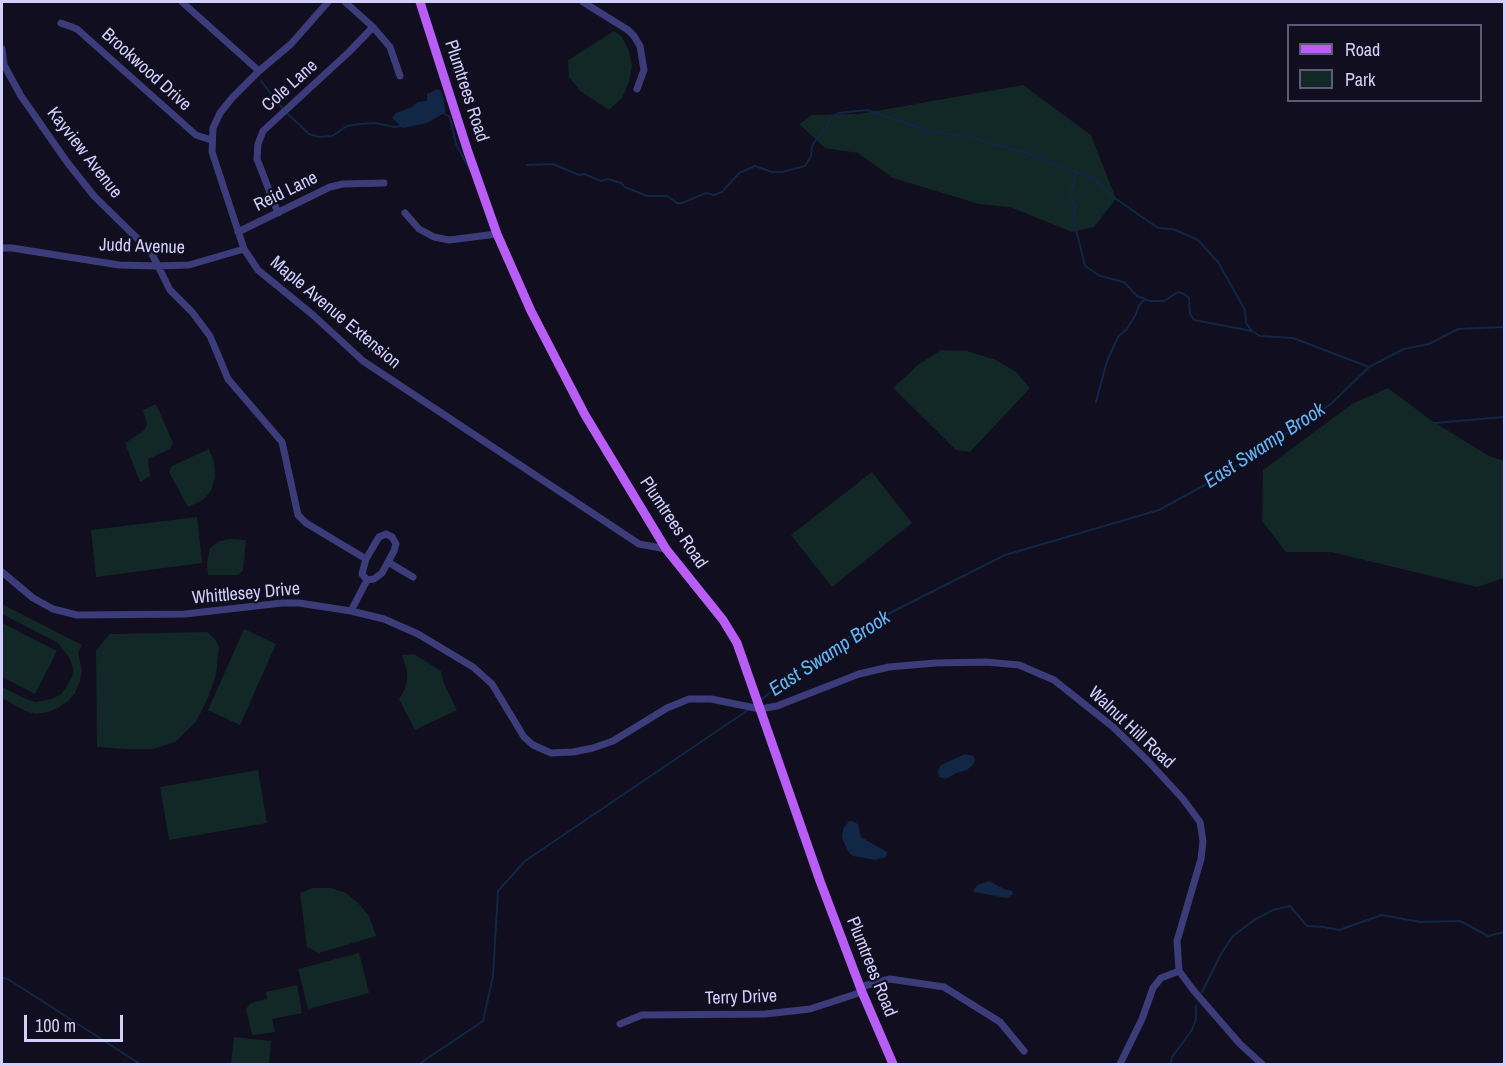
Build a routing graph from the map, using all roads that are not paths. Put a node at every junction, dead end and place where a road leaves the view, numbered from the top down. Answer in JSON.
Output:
{"nodes":[{"id":1,"x":182,"y":2,"type":"edge"},
{"id":2,"x":328,"y":2,"type":"edge"},
{"id":3,"x":345,"y":2,"type":"edge"},
{"id":4,"x":420,"y":2,"type":"edge"},
{"id":5,"x":583,"y":2,"type":"edge"},
{"id":6,"x":61,"y":23,"type":"dead end"},
{"id":7,"x":373,"y":27,"type":"junction"},
{"id":8,"x":2,"y":49,"type":"edge"},
{"id":9,"x":259,"y":71,"type":"junction"},
{"id":10,"x":400,"y":76,"type":"dead end"},
{"id":11,"x":637,"y":89,"type":"dead end"},
{"id":12,"x":211,"y":140,"type":"junction"},
{"id":13,"x":384,"y":183,"type":"dead end"},
{"id":14,"x":278,"y":213,"type":"junction"},
{"id":15,"x":405,"y":213,"type":"dead end"},
{"id":16,"x":238,"y":232,"type":"junction"},
{"id":17,"x":497,"y":234,"type":"junction"},
{"id":18,"x":2,"y":248,"type":"edge"},
{"id":19,"x":244,"y":249,"type":"junction"},
{"id":20,"x":156,"y":266,"type":"junction"},
{"id":21,"x":666,"y":549,"type":"junction"},
{"id":22,"x":366,"y":559,"type":"junction"},
{"id":23,"x":388,"y":562,"type":"junction"},
{"id":24,"x":2,"y":572,"type":"edge"},
{"id":25,"x":413,"y":577,"type":"dead end"},
{"id":26,"x":368,"y":580,"type":"junction"},
{"id":27,"x":351,"y":610,"type":"junction"},
{"id":28,"x":759,"y":708,"type":"junction"},
{"id":29,"x":1179,"y":971,"type":"junction"},
{"id":30,"x":861,"y":989,"type":"junction"},
{"id":31,"x":620,"y":1024,"type":"dead end"},
{"id":32,"x":1024,"y":1051,"type":"dead end"},
{"id":33,"x":893,"y":1065,"type":"edge"},
{"id":34,"x":1120,"y":1065,"type":"edge"},
{"id":35,"x":1262,"y":1065,"type":"edge"}],
"edges":[{"from":1,"to":9,"type":"street"},
{"from":2,"to":9,"type":"street","name":"Maple Avenue Extension"},
{"from":3,"to":7,"type":"street"},
{"from":4,"to":17,"type":"main road","name":"Plumtrees Road"},
{"from":5,"to":11,"type":"street"},
{"from":6,"to":12,"type":"street","name":"Brookwood Drive"},
{"from":7,"to":10,"type":"street"},
{"from":7,"to":14,"type":"street","name":"Cole Lane"},
{"from":8,"to":20,"type":"street","name":"Kayview Avenue"},
{"from":9,"to":12,"type":"street","name":"Maple Avenue Extension"},
{"from":12,"to":16,"type":"street","name":"Maple Avenue Extension"},
{"from":13,"to":14,"type":"street","name":"Reid Lane"},
{"from":14,"to":16,"type":"street","name":"Reid Lane"},
{"from":15,"to":17,"type":"street"},
{"from":16,"to":19,"type":"street","name":"Maple Avenue Extension"},
{"from":17,"to":21,"type":"main road","name":"Plumtrees Road"},
{"from":18,"to":20,"type":"street","name":"Judd Avenue"},
{"from":19,"to":20,"type":"street","name":"Judd Avenue"},
{"from":19,"to":21,"type":"street","name":"Maple Avenue Extension"},
{"from":20,"to":22,"type":"street","name":"Kayview Avenue"},
{"from":21,"to":28,"type":"main road","name":"Plumtrees Road"},
{"from":22,"to":23,"type":"street"},
{"from":22,"to":26,"type":"street"},
{"from":23,"to":25,"type":"street"},
{"from":23,"to":26,"type":"street"},
{"from":24,"to":27,"type":"street","name":"Whittlesey Drive"},
{"from":26,"to":27,"type":"street"},
{"from":27,"to":28,"type":"street","name":"Whittlesey Drive"},
{"from":28,"to":29,"type":"street","name":"Walnut Hill Road"},
{"from":28,"to":30,"type":"main road","name":"Plumtrees Road"},
{"from":29,"to":34,"type":"street"},
{"from":29,"to":35,"type":"street"},
{"from":30,"to":31,"type":"street","name":"Terry Drive"},
{"from":30,"to":32,"type":"street","name":"Terry Drive"},
{"from":30,"to":33,"type":"main road","name":"Plumtrees Road"}]}
